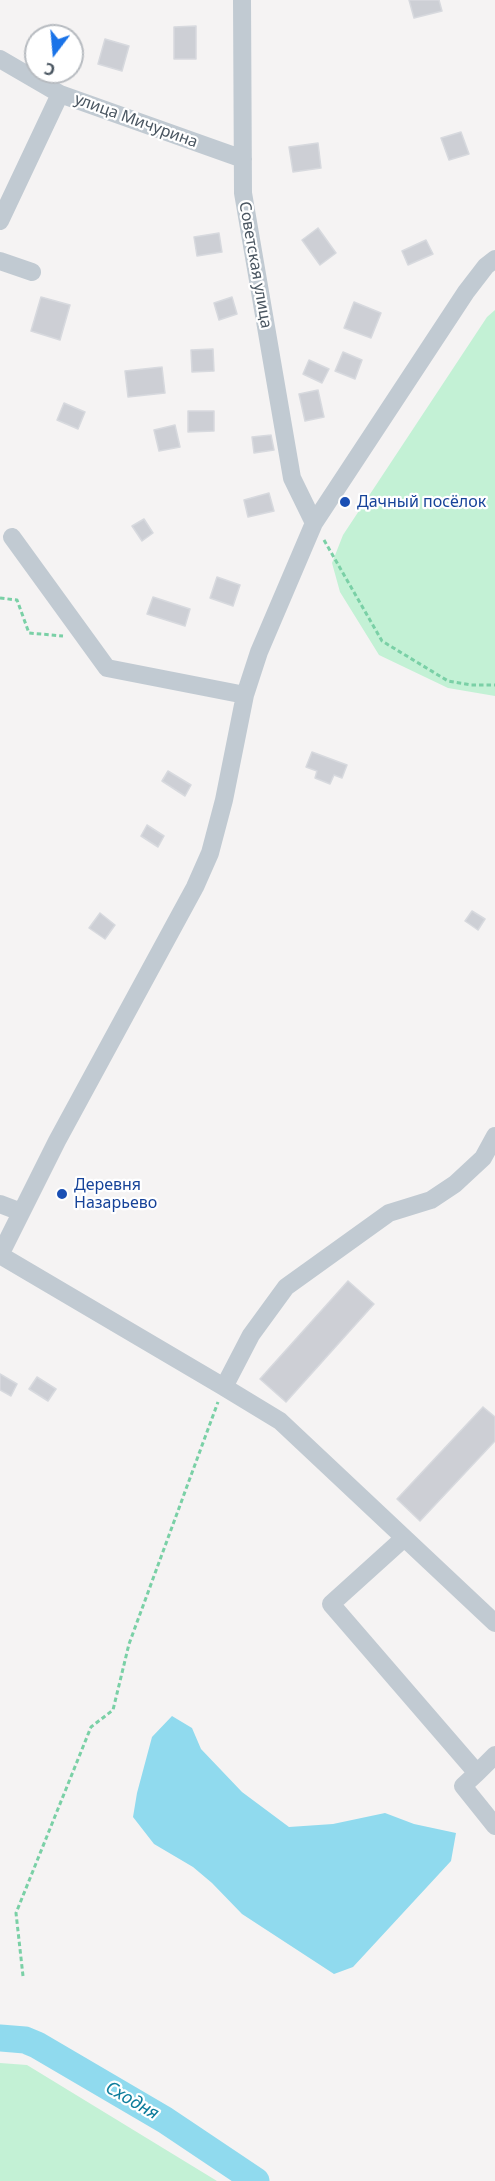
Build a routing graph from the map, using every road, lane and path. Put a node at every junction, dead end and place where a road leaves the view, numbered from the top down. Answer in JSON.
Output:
{"nodes":[{"id":1,"x":242,"y":0,"type":"edge"},
{"id":2,"x":0,"y":59,"type":"edge"},
{"id":3,"x":60,"y":94,"type":"junction"},
{"id":4,"x":243,"y":159,"type":"junction"},
{"id":5,"x":0,"y":221,"type":"edge"},
{"id":6,"x":495,"y":259,"type":"edge"},
{"id":7,"x":0,"y":261,"type":"edge"},
{"id":8,"x":32,"y":272,"type":"dead end"},
{"id":9,"x":314,"y":523,"type":"junction"},
{"id":10,"x":12,"y":537,"type":"dead end"},
{"id":11,"x":0,"y":598,"type":"edge"},
{"id":12,"x":86,"y":638,"type":"junction"},
{"id":13,"x":495,"y":685,"type":"edge"},
{"id":14,"x":245,"y":695,"type":"junction"},
{"id":15,"x":495,"y":1136,"type":"edge"},
{"id":16,"x":0,"y":1204,"type":"edge"},
{"id":17,"x":21,"y":1212,"type":"junction"},
{"id":18,"x":0,"y":1255,"type":"edge"},
{"id":19,"x":224,"y":1387,"type":"junction"},
{"id":20,"x":403,"y":1539,"type":"junction"},
{"id":21,"x":495,"y":1623,"type":"edge"},
{"id":22,"x":495,"y":1755,"type":"edge"},
{"id":23,"x":477,"y":1773,"type":"junction"},
{"id":24,"x":495,"y":1826,"type":"edge"},
{"id":25,"x":23,"y":1976,"type":"dead end"}],
"edges":[{"from":1,"to":4,"type":"street","name":"Советская улица"},
{"from":2,"to":3,"type":"street","name":"улица Мичурина"},
{"from":3,"to":4,"type":"street","name":"улица Мичурина"},
{"from":3,"to":5,"type":"street"},
{"from":4,"to":9,"type":"street","name":"Советская улица"},
{"from":6,"to":9,"type":"street"},
{"from":7,"to":8,"type":"street"},
{"from":9,"to":13,"type":"path"},
{"from":9,"to":14,"type":"street"},
{"from":10,"to":12,"type":"street"},
{"from":11,"to":12,"type":"path"},
{"from":12,"to":14,"type":"street"},
{"from":14,"to":17,"type":"street"},
{"from":15,"to":19,"type":"street"},
{"from":16,"to":17,"type":"street"},
{"from":17,"to":18,"type":"street"},
{"from":18,"to":19,"type":"street"},
{"from":19,"to":20,"type":"street"},
{"from":19,"to":25,"type":"path"},
{"from":20,"to":21,"type":"street"},
{"from":20,"to":23,"type":"street"},
{"from":22,"to":23,"type":"street"},
{"from":23,"to":24,"type":"street"}]}
